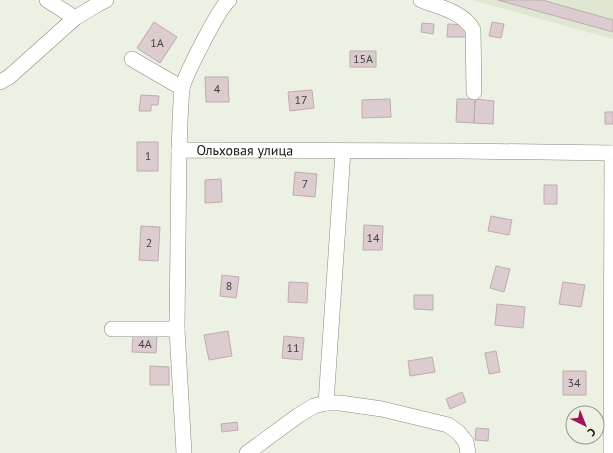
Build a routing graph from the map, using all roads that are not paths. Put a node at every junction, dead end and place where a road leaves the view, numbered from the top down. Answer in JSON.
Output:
{"nodes":[{"id":1,"x":47,"y":0,"type":"edge"},
{"id":2,"x":106,"y":0,"type":"edge"},
{"id":3,"x":421,"y":0,"type":"edge"},
{"id":4,"x":225,"y":1,"type":"edge"},
{"id":5,"x":75,"y":18,"type":"junction"},
{"id":6,"x":132,"y":59,"type":"dead end"},
{"id":7,"x":0,"y":82,"type":"edge"},
{"id":8,"x":182,"y":88,"type":"junction"},
{"id":9,"x":474,"y":92,"type":"dead end"},
{"id":10,"x":179,"y":150,"type":"junction"},
{"id":11,"x":343,"y":151,"type":"junction"},
{"id":12,"x":613,"y":153,"type":"edge"},
{"id":13,"x":112,"y":329,"type":"dead end"},
{"id":14,"x":177,"y":329,"type":"junction"},
{"id":15,"x":326,"y":403,"type":"junction"},
{"id":16,"x":184,"y":453,"type":"edge"},
{"id":17,"x":247,"y":453,"type":"edge"},
{"id":18,"x":468,"y":453,"type":"edge"},
{"id":19,"x":611,"y":453,"type":"edge"}],
"edges":[{"from":1,"to":5,"type":"street"},
{"from":2,"to":5,"type":"street"},
{"from":3,"to":9,"type":"street"},
{"from":4,"to":8,"type":"street"},
{"from":5,"to":7,"type":"street"},
{"from":6,"to":8,"type":"street"},
{"from":8,"to":10,"type":"street"},
{"from":10,"to":11,"type":"street","name":"Ольховая улица"},
{"from":10,"to":14,"type":"street","name":"Ольховая улица"},
{"from":11,"to":12,"type":"street","name":"Ольховая улица"},
{"from":11,"to":15,"type":"street"},
{"from":12,"to":19,"type":"street"},
{"from":13,"to":14,"type":"street"},
{"from":14,"to":16,"type":"street","name":"Ольховая улица"},
{"from":15,"to":17,"type":"street"},
{"from":15,"to":18,"type":"street"}]}
